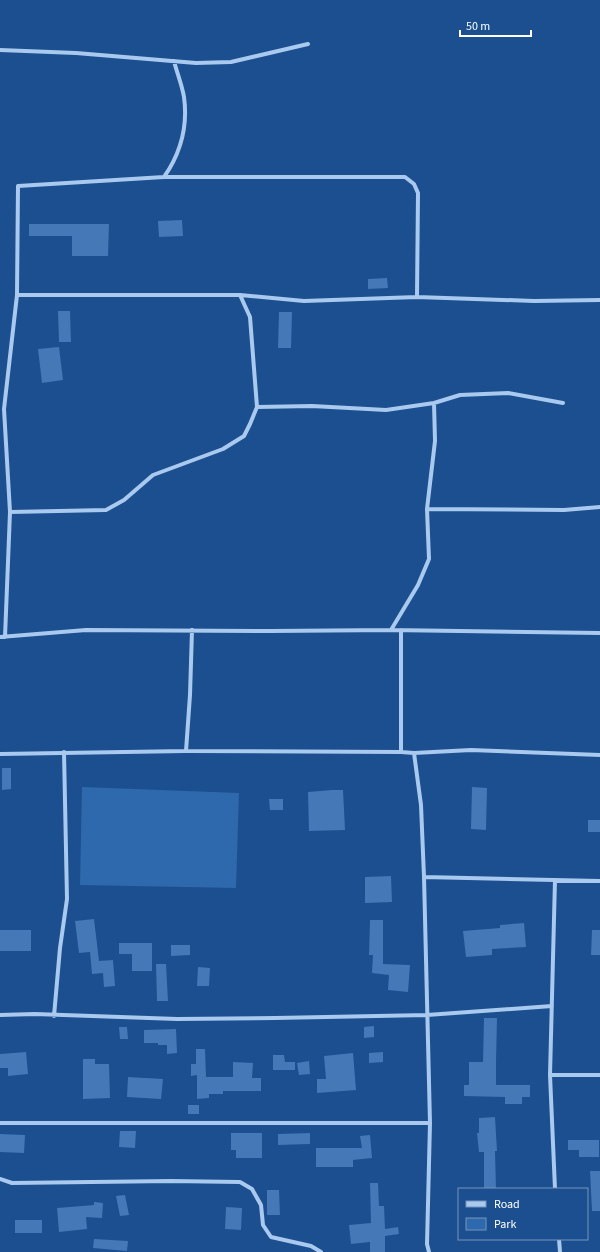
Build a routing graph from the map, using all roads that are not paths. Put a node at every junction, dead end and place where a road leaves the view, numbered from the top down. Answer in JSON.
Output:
{"nodes":[{"id":1,"x":308,"y":44,"type":"dead end"},
{"id":2,"x":0,"y":50,"type":"edge"},
{"id":3,"x":174,"y":61,"type":"junction"},
{"id":4,"x":164,"y":177,"type":"junction"},
{"id":5,"x":17,"y":295,"type":"junction"},
{"id":6,"x":240,"y":295,"type":"junction"},
{"id":7,"x":417,"y":297,"type":"junction"},
{"id":8,"x":600,"y":300,"type":"edge"},
{"id":9,"x":434,"y":403,"type":"junction"},
{"id":10,"x":563,"y":403,"type":"dead end"},
{"id":11,"x":256,"y":407,"type":"junction"},
{"id":12,"x":600,"y":507,"type":"edge"},
{"id":13,"x":427,"y":510,"type":"junction"},
{"id":14,"x":10,"y":512,"type":"junction"},
{"id":15,"x":192,"y":630,"type":"junction"},
{"id":16,"x":391,"y":630,"type":"junction"},
{"id":17,"x":402,"y":630,"type":"junction"},
{"id":18,"x":600,"y":633,"type":"edge"},
{"id":19,"x":2,"y":637,"type":"edge"},
{"id":20,"x":186,"y":751,"type":"junction"},
{"id":21,"x":64,"y":752,"type":"junction"},
{"id":22,"x":401,"y":752,"type":"junction"},
{"id":23,"x":414,"y":753,"type":"junction"},
{"id":24,"x":0,"y":754,"type":"edge"},
{"id":25,"x":600,"y":755,"type":"edge"},
{"id":26,"x":424,"y":877,"type":"junction"},
{"id":27,"x":555,"y":880,"type":"junction"},
{"id":28,"x":600,"y":881,"type":"edge"},
{"id":29,"x":552,"y":1006,"type":"junction"},
{"id":30,"x":0,"y":1015,"type":"edge"},
{"id":31,"x":427,"y":1015,"type":"junction"},
{"id":32,"x":54,"y":1016,"type":"junction"},
{"id":33,"x":600,"y":1074,"type":"edge"},
{"id":34,"x":550,"y":1075,"type":"junction"},
{"id":35,"x":0,"y":1123,"type":"edge"},
{"id":36,"x":430,"y":1123,"type":"junction"},
{"id":37,"x":0,"y":1179,"type":"edge"},
{"id":38,"x":555,"y":1188,"type":"edge"},
{"id":39,"x":559,"y":1240,"type":"edge"},
{"id":40,"x":321,"y":1252,"type":"edge"},
{"id":41,"x":429,"y":1252,"type":"edge"},
{"id":42,"x":560,"y":1252,"type":"edge"}],
"edges":[{"from":1,"to":3,"type":"street"},
{"from":2,"to":3,"type":"street"},
{"from":3,"to":4,"type":"street"},
{"from":4,"to":5,"type":"street"},
{"from":4,"to":7,"type":"street"},
{"from":5,"to":6,"type":"street"},
{"from":5,"to":14,"type":"street"},
{"from":6,"to":7,"type":"street"},
{"from":6,"to":11,"type":"street"},
{"from":7,"to":8,"type":"street"},
{"from":9,"to":10,"type":"street"},
{"from":9,"to":11,"type":"street"},
{"from":9,"to":13,"type":"street"},
{"from":11,"to":14,"type":"street"},
{"from":12,"to":13,"type":"street"},
{"from":13,"to":16,"type":"street"},
{"from":14,"to":19,"type":"street"},
{"from":15,"to":16,"type":"street"},
{"from":15,"to":19,"type":"street"},
{"from":15,"to":20,"type":"street"},
{"from":16,"to":17,"type":"street"},
{"from":17,"to":18,"type":"street"},
{"from":17,"to":22,"type":"street"},
{"from":20,"to":21,"type":"street"},
{"from":20,"to":22,"type":"street"},
{"from":21,"to":24,"type":"street"},
{"from":21,"to":32,"type":"street"},
{"from":22,"to":23,"type":"street"},
{"from":23,"to":25,"type":"street"},
{"from":23,"to":26,"type":"street"},
{"from":26,"to":27,"type":"street"},
{"from":26,"to":31,"type":"street"},
{"from":27,"to":28,"type":"street"},
{"from":27,"to":29,"type":"street"},
{"from":29,"to":31,"type":"street"},
{"from":29,"to":34,"type":"street"},
{"from":30,"to":32,"type":"street"},
{"from":31,"to":32,"type":"street"},
{"from":31,"to":36,"type":"street"},
{"from":33,"to":34,"type":"street"},
{"from":34,"to":38,"type":"street"},
{"from":35,"to":36,"type":"street"},
{"from":36,"to":41,"type":"street"},
{"from":37,"to":40,"type":"street"},
{"from":39,"to":42,"type":"street"}]}
